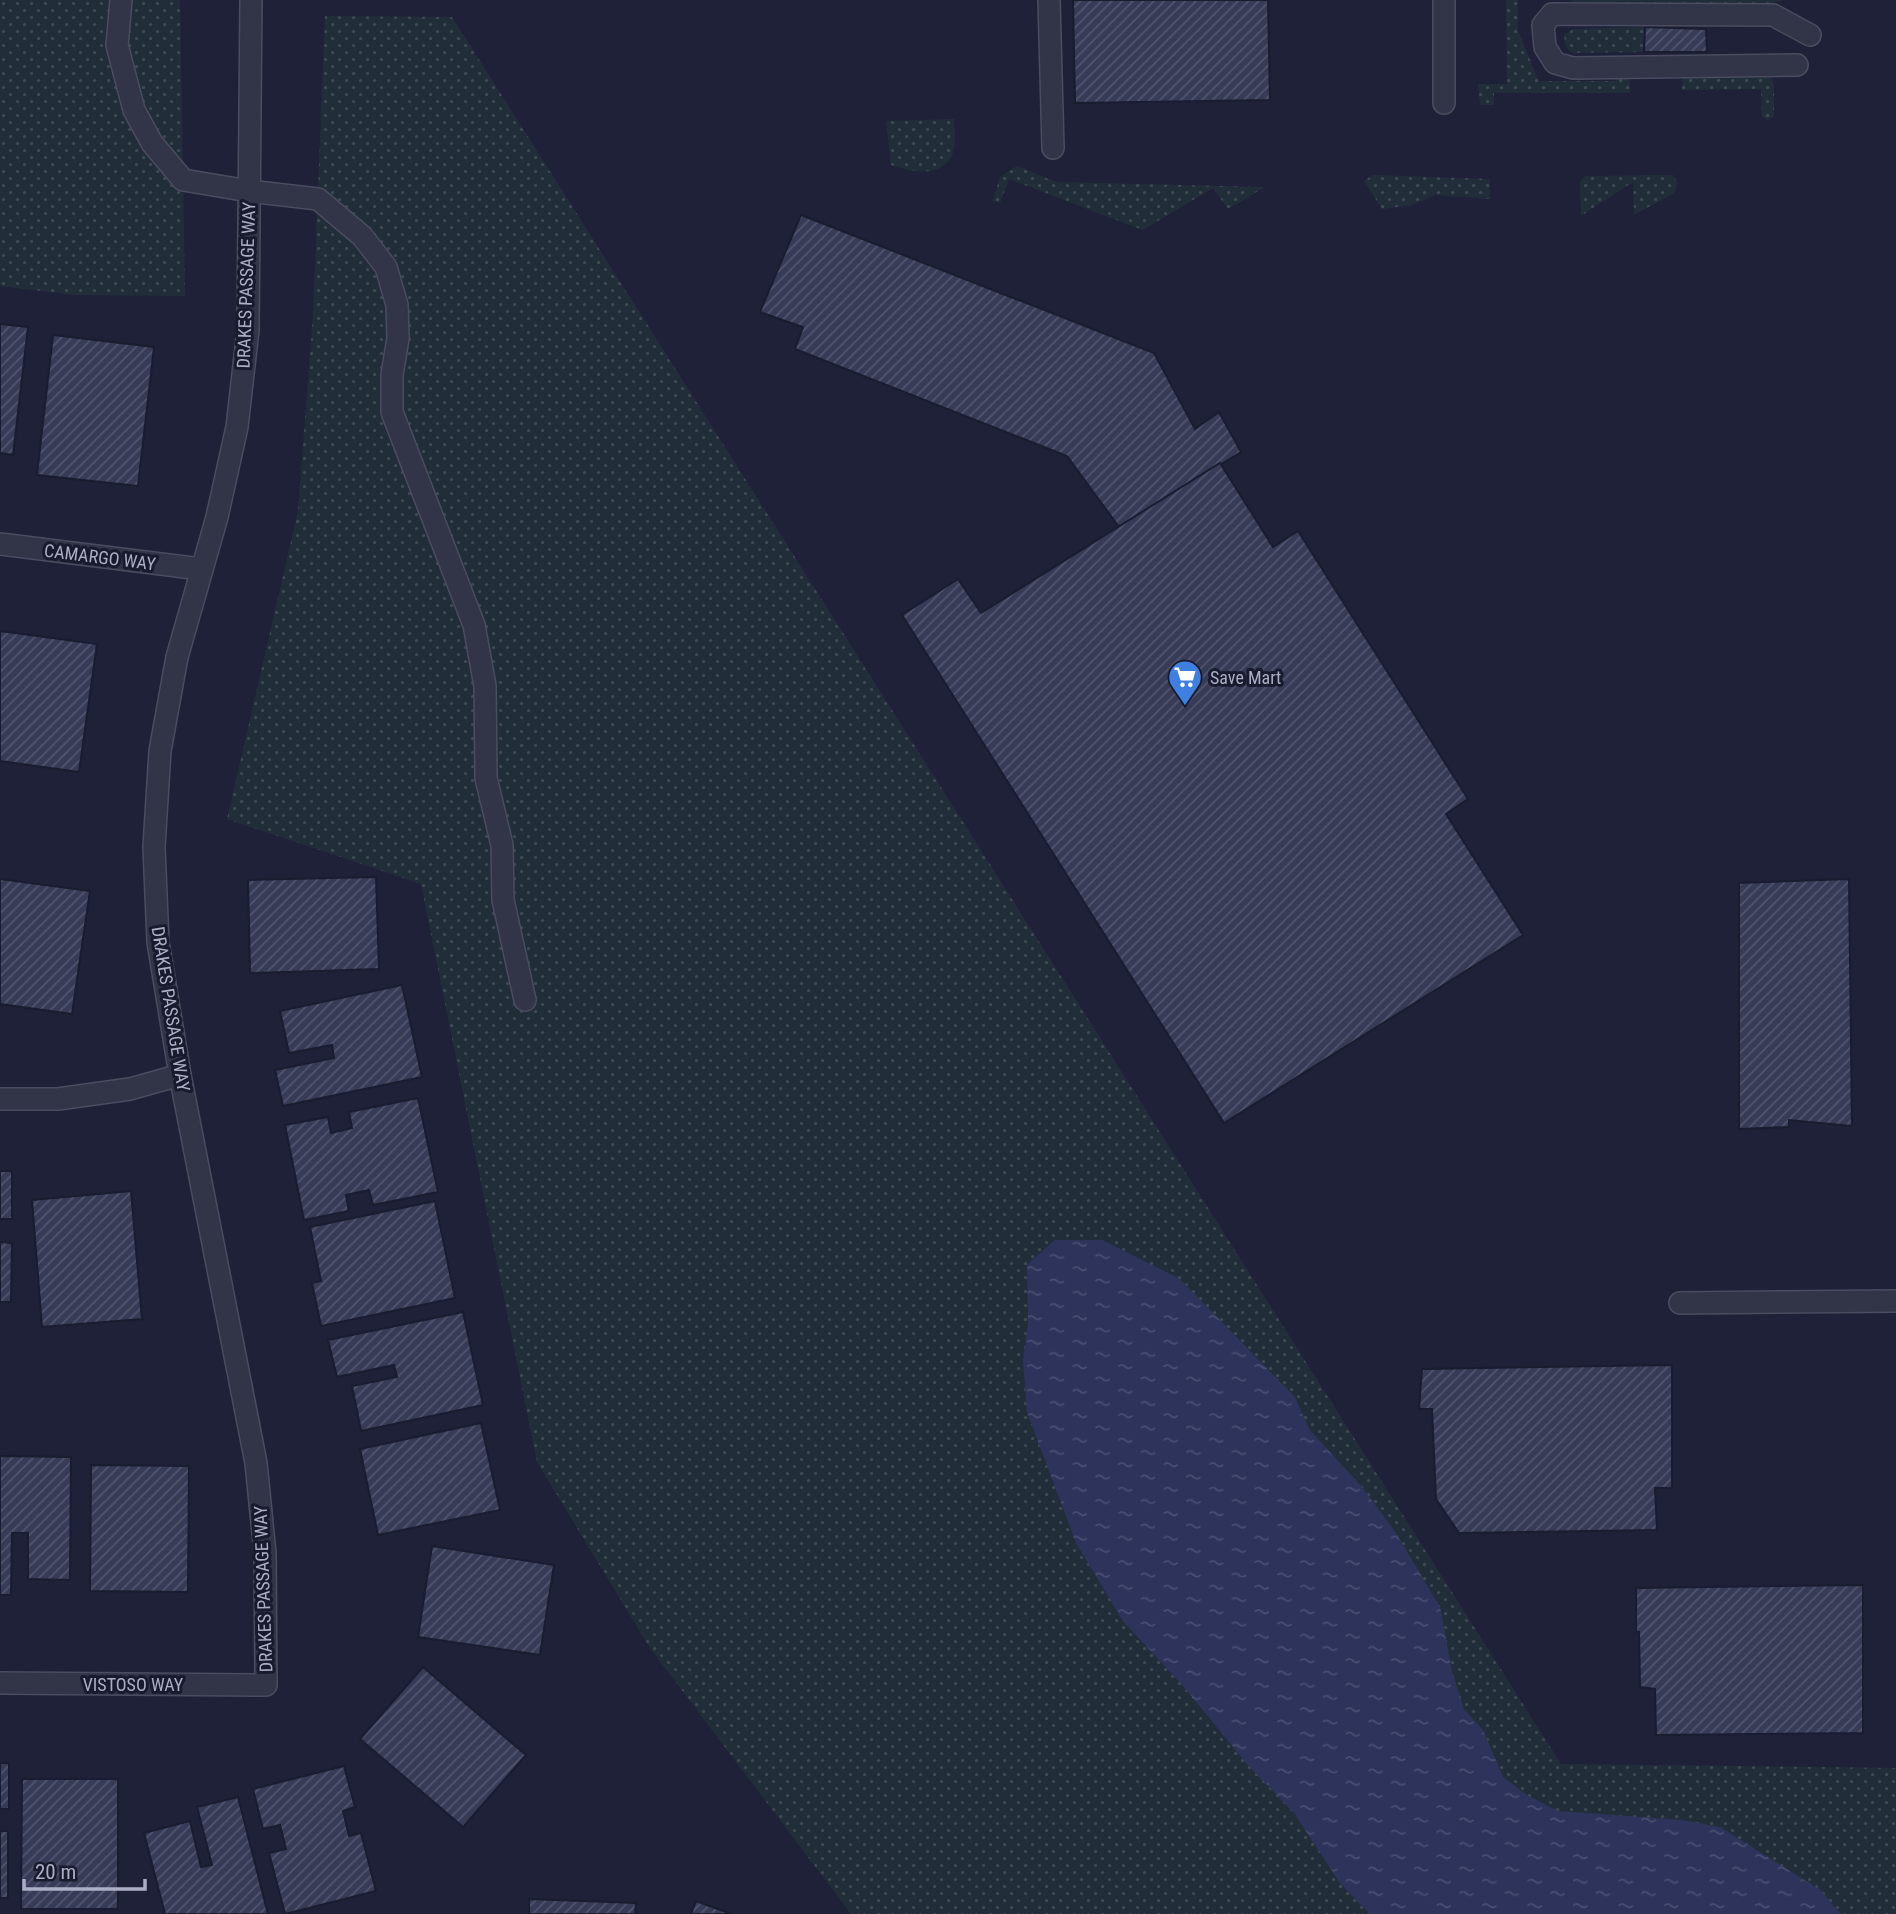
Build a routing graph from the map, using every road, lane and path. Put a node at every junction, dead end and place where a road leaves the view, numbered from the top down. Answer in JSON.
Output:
{"nodes":[{"id":1,"x":121,"y":0,"type":"edge"},
{"id":2,"x":251,"y":0,"type":"edge"},
{"id":3,"x":1049,"y":0,"type":"edge"},
{"id":4,"x":1444,"y":0,"type":"edge"},
{"id":5,"x":1810,"y":35,"type":"dead end"},
{"id":6,"x":1797,"y":65,"type":"dead end"},
{"id":7,"x":1444,"y":103,"type":"dead end"},
{"id":8,"x":1053,"y":148,"type":"dead end"},
{"id":9,"x":249,"y":191,"type":"junction"},
{"id":10,"x":0,"y":544,"type":"edge"},
{"id":11,"x":201,"y":569,"type":"junction"},
{"id":12,"x":525,"y":1000,"type":"dead end"},
{"id":13,"x":180,"y":1075,"type":"junction"},
{"id":14,"x":0,"y":1099,"type":"edge"},
{"id":15,"x":1896,"y":1301,"type":"edge"},
{"id":16,"x":1680,"y":1303,"type":"dead end"},
{"id":17,"x":0,"y":1683,"type":"edge"},
{"id":18,"x":266,"y":1685,"type":"joint"}],
"edges":[{"from":1,"to":9,"type":"street"},
{"from":2,"to":9,"type":"street","name":"DRAKES PASSAGE WAY"},
{"from":3,"to":8,"type":"street"},
{"from":4,"to":7,"type":"street"},
{"from":5,"to":6,"type":"street"},
{"from":9,"to":11,"type":"street","name":"DRAKES PASSAGE WAY"},
{"from":9,"to":12,"type":"street"},
{"from":10,"to":11,"type":"street","name":"CAMARGO WAY"},
{"from":11,"to":13,"type":"street","name":"DRAKES PASSAGE WAY"},
{"from":13,"to":14,"type":"street"},
{"from":13,"to":18,"type":"street","name":"DRAKES PASSAGE WAY"},
{"from":15,"to":16,"type":"street"},
{"from":17,"to":18,"type":"street","name":"VISTOSO WAY"}]}
